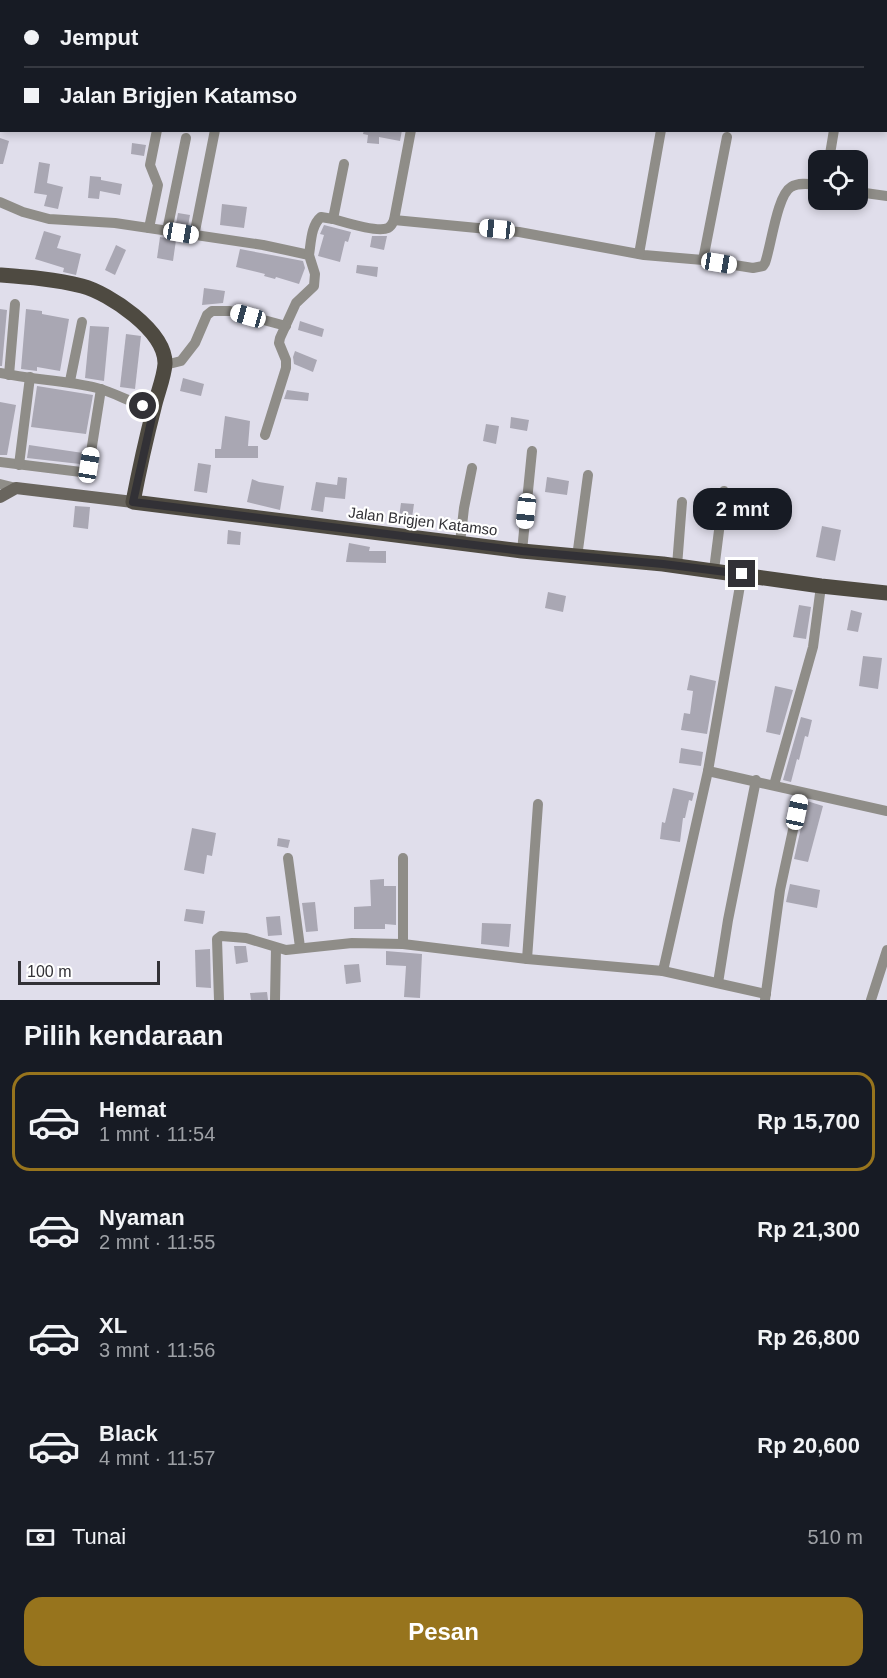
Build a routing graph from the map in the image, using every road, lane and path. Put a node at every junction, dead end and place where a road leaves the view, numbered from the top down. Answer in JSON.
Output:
{"nodes":[{"id":1,"x":157,"y":132,"type":"edge"},
{"id":2,"x":215,"y":132,"type":"edge"},
{"id":3,"x":411,"y":132,"type":"edge"},
{"id":4,"x":661,"y":132,"type":"edge"},
{"id":5,"x":834,"y":132,"type":"edge"},
{"id":6,"x":727,"y":137,"type":"dead end"},
{"id":7,"x":186,"y":138,"type":"dead end"},
{"id":8,"x":831,"y":150,"type":"edge"},
{"id":9,"x":344,"y":164,"type":"dead end"},
{"id":10,"x":808,"y":184,"type":"edge"},
{"id":11,"x":868,"y":193,"type":"edge"},
{"id":12,"x":887,"y":196,"type":"edge"},
{"id":13,"x":0,"y":202,"type":"edge"},
{"id":14,"x":333,"y":219,"type":"junction"},
{"id":15,"x":394,"y":220,"type":"junction"},
{"id":16,"x":149,"y":228,"type":"junction"},
{"id":17,"x":167,"y":231,"type":"junction"},
{"id":18,"x":194,"y":236,"type":"junction"},
{"id":19,"x":639,"y":254,"type":"junction"},
{"id":20,"x":309,"y":255,"type":"junction"},
{"id":21,"x":703,"y":260,"type":"junction"},
{"id":22,"x":0,"y":275,"type":"edge"},
{"id":23,"x":15,"y":304,"type":"dead end"},
{"id":24,"x":82,"y":322,"type":"dead end"},
{"id":25,"x":286,"y":326,"type":"junction"},
{"id":26,"x":165,"y":364,"type":"junction"},
{"id":27,"x":5,"y":374,"type":"edge"},
{"id":28,"x":30,"y":377,"type":"junction"},
{"id":29,"x":70,"y":381,"type":"junction"},
{"id":30,"x":101,"y":389,"type":"junction"},
{"id":31,"x":154,"y":408,"type":"junction"},
{"id":32,"x":265,"y":435,"type":"dead end"},
{"id":33,"x":532,"y":452,"type":"dead end"},
{"id":34,"x":0,"y":462,"type":"edge"},
{"id":35,"x":19,"y":465,"type":"junction"},
{"id":36,"x":472,"y":468,"type":"dead end"},
{"id":37,"x":588,"y":475,"type":"dead end"},
{"id":38,"x":0,"y":484,"type":"edge"},
{"id":39,"x":16,"y":488,"type":"junction"},
{"id":40,"x":724,"y":491,"type":"dead end"},
{"id":41,"x":0,"y":497,"type":"edge"},
{"id":42,"x":682,"y":501,"type":"dead end"},
{"id":43,"x":133,"y":502,"type":"junction"},
{"id":44,"x":460,"y":543,"type":"junction"},
{"id":45,"x":522,"y":551,"type":"junction"},
{"id":46,"x":577,"y":557,"type":"junction"},
{"id":47,"x":677,"y":566,"type":"junction"},
{"id":48,"x":714,"y":570,"type":"junction"},
{"id":49,"x":742,"y":574,"type":"junction"},
{"id":50,"x":822,"y":586,"type":"junction"},
{"id":51,"x":887,"y":593,"type":"edge"},
{"id":52,"x":708,"y":771,"type":"junction"},
{"id":53,"x":756,"y":780,"type":"junction"},
{"id":54,"x":774,"y":785,"type":"junction"},
{"id":55,"x":801,"y":793,"type":"junction"},
{"id":56,"x":538,"y":804,"type":"dead end"},
{"id":57,"x":887,"y":811,"type":"edge"},
{"id":58,"x":288,"y":858,"type":"dead end"},
{"id":59,"x":403,"y":858,"type":"dead end"},
{"id":60,"x":403,"y":944,"type":"junction"},
{"id":61,"x":300,"y":947,"type":"junction"},
{"id":62,"x":276,"y":948,"type":"junction"},
{"id":63,"x":887,"y":950,"type":"edge"},
{"id":64,"x":526,"y":959,"type":"junction"},
{"id":65,"x":663,"y":971,"type":"junction"},
{"id":66,"x":717,"y":983,"type":"junction"},
{"id":67,"x":765,"y":997,"type":"edge"},
{"id":68,"x":219,"y":1000,"type":"edge"},
{"id":69,"x":275,"y":1000,"type":"edge"},
{"id":70,"x":871,"y":1000,"type":"edge"}],
"edges":[{"from":1,"to":16,"type":"street"},
{"from":2,"to":18,"type":"street"},
{"from":3,"to":15,"type":"street"},
{"from":4,"to":19,"type":"street"},
{"from":5,"to":8,"type":"street"},
{"from":6,"to":21,"type":"street"},
{"from":7,"to":17,"type":"street"},
{"from":9,"to":14,"type":"street"},
{"from":10,"to":21,"type":"street"},
{"from":11,"to":12,"type":"street"},
{"from":13,"to":16,"type":"street"},
{"from":14,"to":15,"type":"street"},
{"from":14,"to":20,"type":"street"},
{"from":15,"to":19,"type":"street"},
{"from":16,"to":17,"type":"street"},
{"from":17,"to":18,"type":"street"},
{"from":18,"to":20,"type":"street"},
{"from":19,"to":21,"type":"street"},
{"from":20,"to":25,"type":"street"},
{"from":22,"to":26,"type":"main road"},
{"from":23,"to":27,"type":"street"},
{"from":24,"to":29,"type":"street"},
{"from":25,"to":26,"type":"street"},
{"from":25,"to":32,"type":"street"},
{"from":26,"to":31,"type":"main road"},
{"from":27,"to":28,"type":"street"},
{"from":28,"to":29,"type":"street"},
{"from":28,"to":35,"type":"street"},
{"from":29,"to":30,"type":"street"},
{"from":30,"to":31,"type":"street"},
{"from":30,"to":35,"type":"street"},
{"from":31,"to":43,"type":"main road"},
{"from":33,"to":45,"type":"street"},
{"from":34,"to":35,"type":"street"},
{"from":36,"to":44,"type":"street"},
{"from":37,"to":46,"type":"street"},
{"from":38,"to":39,"type":"street"},
{"from":39,"to":41,"type":"street"},
{"from":39,"to":43,"type":"street"},
{"from":40,"to":48,"type":"street"},
{"from":42,"to":47,"type":"street"},
{"from":43,"to":44,"type":"main road","name":"Jalan Brigjen Katamso"},
{"from":44,"to":45,"type":"main road","name":"Jalan Brigjen Katamso"},
{"from":45,"to":46,"type":"main road","name":"Jalan Brigjen Katamso"},
{"from":46,"to":47,"type":"main road","name":"Jalan Brigjen Katamso"},
{"from":47,"to":48,"type":"main road","name":"Jalan Brigjen Katamso"},
{"from":48,"to":49,"type":"main road","name":"Jalan Brigjen Katamso"},
{"from":49,"to":50,"type":"main road","name":"Jalan Brigjen Katamso"},
{"from":49,"to":52,"type":"street"},
{"from":50,"to":51,"type":"main road","name":"Jalan Brigjen Katamso"},
{"from":50,"to":54,"type":"street"},
{"from":52,"to":53,"type":"street"},
{"from":52,"to":65,"type":"street"},
{"from":53,"to":54,"type":"street"},
{"from":53,"to":66,"type":"street"},
{"from":54,"to":55,"type":"street"},
{"from":55,"to":57,"type":"street"},
{"from":55,"to":67,"type":"street"},
{"from":56,"to":64,"type":"street"},
{"from":58,"to":61,"type":"street"},
{"from":59,"to":60,"type":"street"},
{"from":60,"to":61,"type":"street"},
{"from":60,"to":64,"type":"street"},
{"from":61,"to":62,"type":"street"},
{"from":62,"to":68,"type":"street"},
{"from":62,"to":69,"type":"street"},
{"from":63,"to":70,"type":"street"},
{"from":64,"to":65,"type":"street"},
{"from":65,"to":66,"type":"street"},
{"from":66,"to":67,"type":"street"}]}
